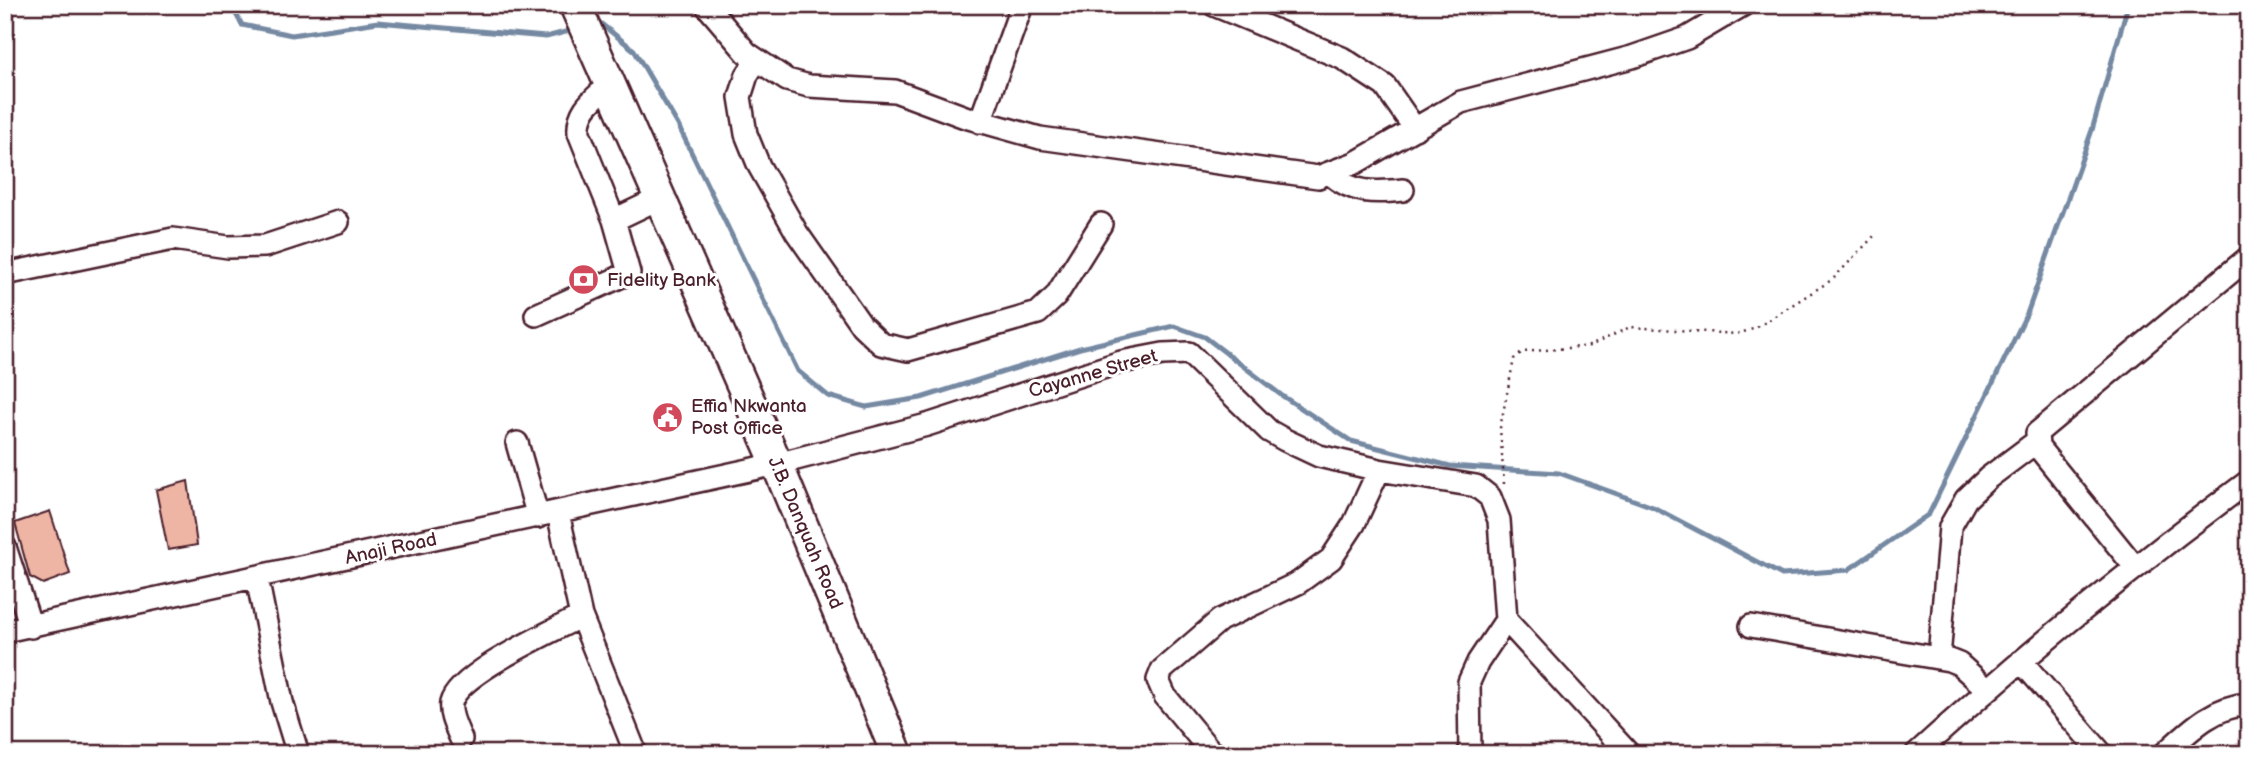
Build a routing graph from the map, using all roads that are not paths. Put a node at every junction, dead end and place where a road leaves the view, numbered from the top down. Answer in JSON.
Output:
{"nodes":[{"id":1,"x":706,"y":5,"type":"edge"},
{"id":2,"x":1023,"y":5,"type":"edge"},
{"id":3,"x":1214,"y":5,"type":"edge"},
{"id":4,"x":1743,"y":5,"type":"edge"},
{"id":5,"x":575,"y":6,"type":"edge"},
{"id":6,"x":1239,"y":10,"type":"edge"},
{"id":7,"x":756,"y":61,"type":"junction"},
{"id":8,"x":610,"y":84,"type":"junction"},
{"id":9,"x":980,"y":122,"type":"junction"},
{"id":10,"x":1415,"y":129,"type":"junction"},
{"id":11,"x":1330,"y":174,"type":"junction"},
{"id":12,"x":1403,"y":190,"type":"dead end"},
{"id":13,"x":660,"y":198,"type":"junction"},
{"id":14,"x":614,"y":220,"type":"junction"},
{"id":15,"x":338,"y":222,"type":"dead end"},
{"id":16,"x":1101,"y":224,"type":"dead end"},
{"id":17,"x":2249,"y":257,"type":"edge"},
{"id":18,"x":5,"y":274,"type":"edge"},
{"id":19,"x":536,"y":315,"type":"dead end"},
{"id":20,"x":2036,"y":442,"type":"junction"},
{"id":21,"x":517,"y":443,"type":"dead end"},
{"id":22,"x":777,"y":464,"type":"junction"},
{"id":23,"x":1379,"y":470,"type":"junction"},
{"id":24,"x":2249,"y":481,"type":"edge"},
{"id":25,"x":548,"y":515,"type":"junction"},
{"id":26,"x":5,"y":547,"type":"edge"},
{"id":27,"x":2135,"y":567,"type":"junction"},
{"id":28,"x":257,"y":578,"type":"junction"},
{"id":29,"x":582,"y":616,"type":"junction"},
{"id":30,"x":1506,"y":620,"type":"junction"},
{"id":31,"x":1751,"y":626,"type":"dead end"},
{"id":32,"x":31,"y":627,"type":"junction"},
{"id":33,"x":5,"y":631,"type":"edge"},
{"id":34,"x":1939,"y":657,"type":"junction"},
{"id":35,"x":2021,"y":661,"type":"junction"},
{"id":36,"x":1987,"y":689,"type":"junction"},
{"id":37,"x":2249,"y":704,"type":"edge"},
{"id":38,"x":461,"y":740,"type":"dead end"},
{"id":39,"x":298,"y":754,"type":"edge"},
{"id":40,"x":636,"y":754,"type":"edge"},
{"id":41,"x":897,"y":754,"type":"edge"},
{"id":42,"x":1213,"y":754,"type":"edge"},
{"id":43,"x":1470,"y":754,"type":"edge"},
{"id":44,"x":1629,"y":754,"type":"edge"},
{"id":45,"x":1916,"y":754,"type":"edge"},
{"id":46,"x":2102,"y":754,"type":"edge"},
{"id":47,"x":2164,"y":754,"type":"edge"}],
"edges":[{"from":1,"to":7,"type":"street"},
{"from":2,"to":9,"type":"street"},
{"from":3,"to":6,"type":"street"},
{"from":4,"to":10,"type":"street"},
{"from":5,"to":8,"type":"highway","name":"J.B. Danquah Road"},
{"from":6,"to":10,"type":"street"},
{"from":7,"to":9,"type":"street"},
{"from":7,"to":16,"type":"street"},
{"from":8,"to":13,"type":"highway","name":"J.B. Danquah Road"},
{"from":8,"to":14,"type":"street"},
{"from":9,"to":11,"type":"street"},
{"from":10,"to":11,"type":"street"},
{"from":11,"to":12,"type":"street"},
{"from":13,"to":14,"type":"street"},
{"from":13,"to":22,"type":"highway","name":"J.B. Danquah Road"},
{"from":14,"to":19,"type":"street"},
{"from":15,"to":18,"type":"street"},
{"from":17,"to":20,"type":"street"},
{"from":20,"to":27,"type":"street"},
{"from":20,"to":34,"type":"street"},
{"from":21,"to":25,"type":"street"},
{"from":22,"to":23,"type":"street","name":"Cayanne Street"},
{"from":22,"to":25,"type":"street","name":"Anaji Road"},
{"from":22,"to":41,"type":"highway","name":"J.B. Danquah Road"},
{"from":23,"to":30,"type":"street","name":"Cayanne Street"},
{"from":23,"to":42,"type":"street"},
{"from":24,"to":27,"type":"street"},
{"from":25,"to":28,"type":"street","name":"Anaji Road"},
{"from":25,"to":29,"type":"street"},
{"from":26,"to":32,"type":"street"},
{"from":27,"to":35,"type":"street"},
{"from":28,"to":32,"type":"street","name":"Anaji Road"},
{"from":28,"to":39,"type":"street"},
{"from":29,"to":38,"type":"street"},
{"from":29,"to":40,"type":"street"},
{"from":30,"to":43,"type":"street"},
{"from":30,"to":44,"type":"street"},
{"from":31,"to":34,"type":"street"},
{"from":32,"to":33,"type":"street","name":"Anaji Road"},
{"from":34,"to":36,"type":"street"},
{"from":35,"to":36,"type":"street"},
{"from":35,"to":46,"type":"street"},
{"from":36,"to":45,"type":"street"},
{"from":37,"to":47,"type":"street"}]}
